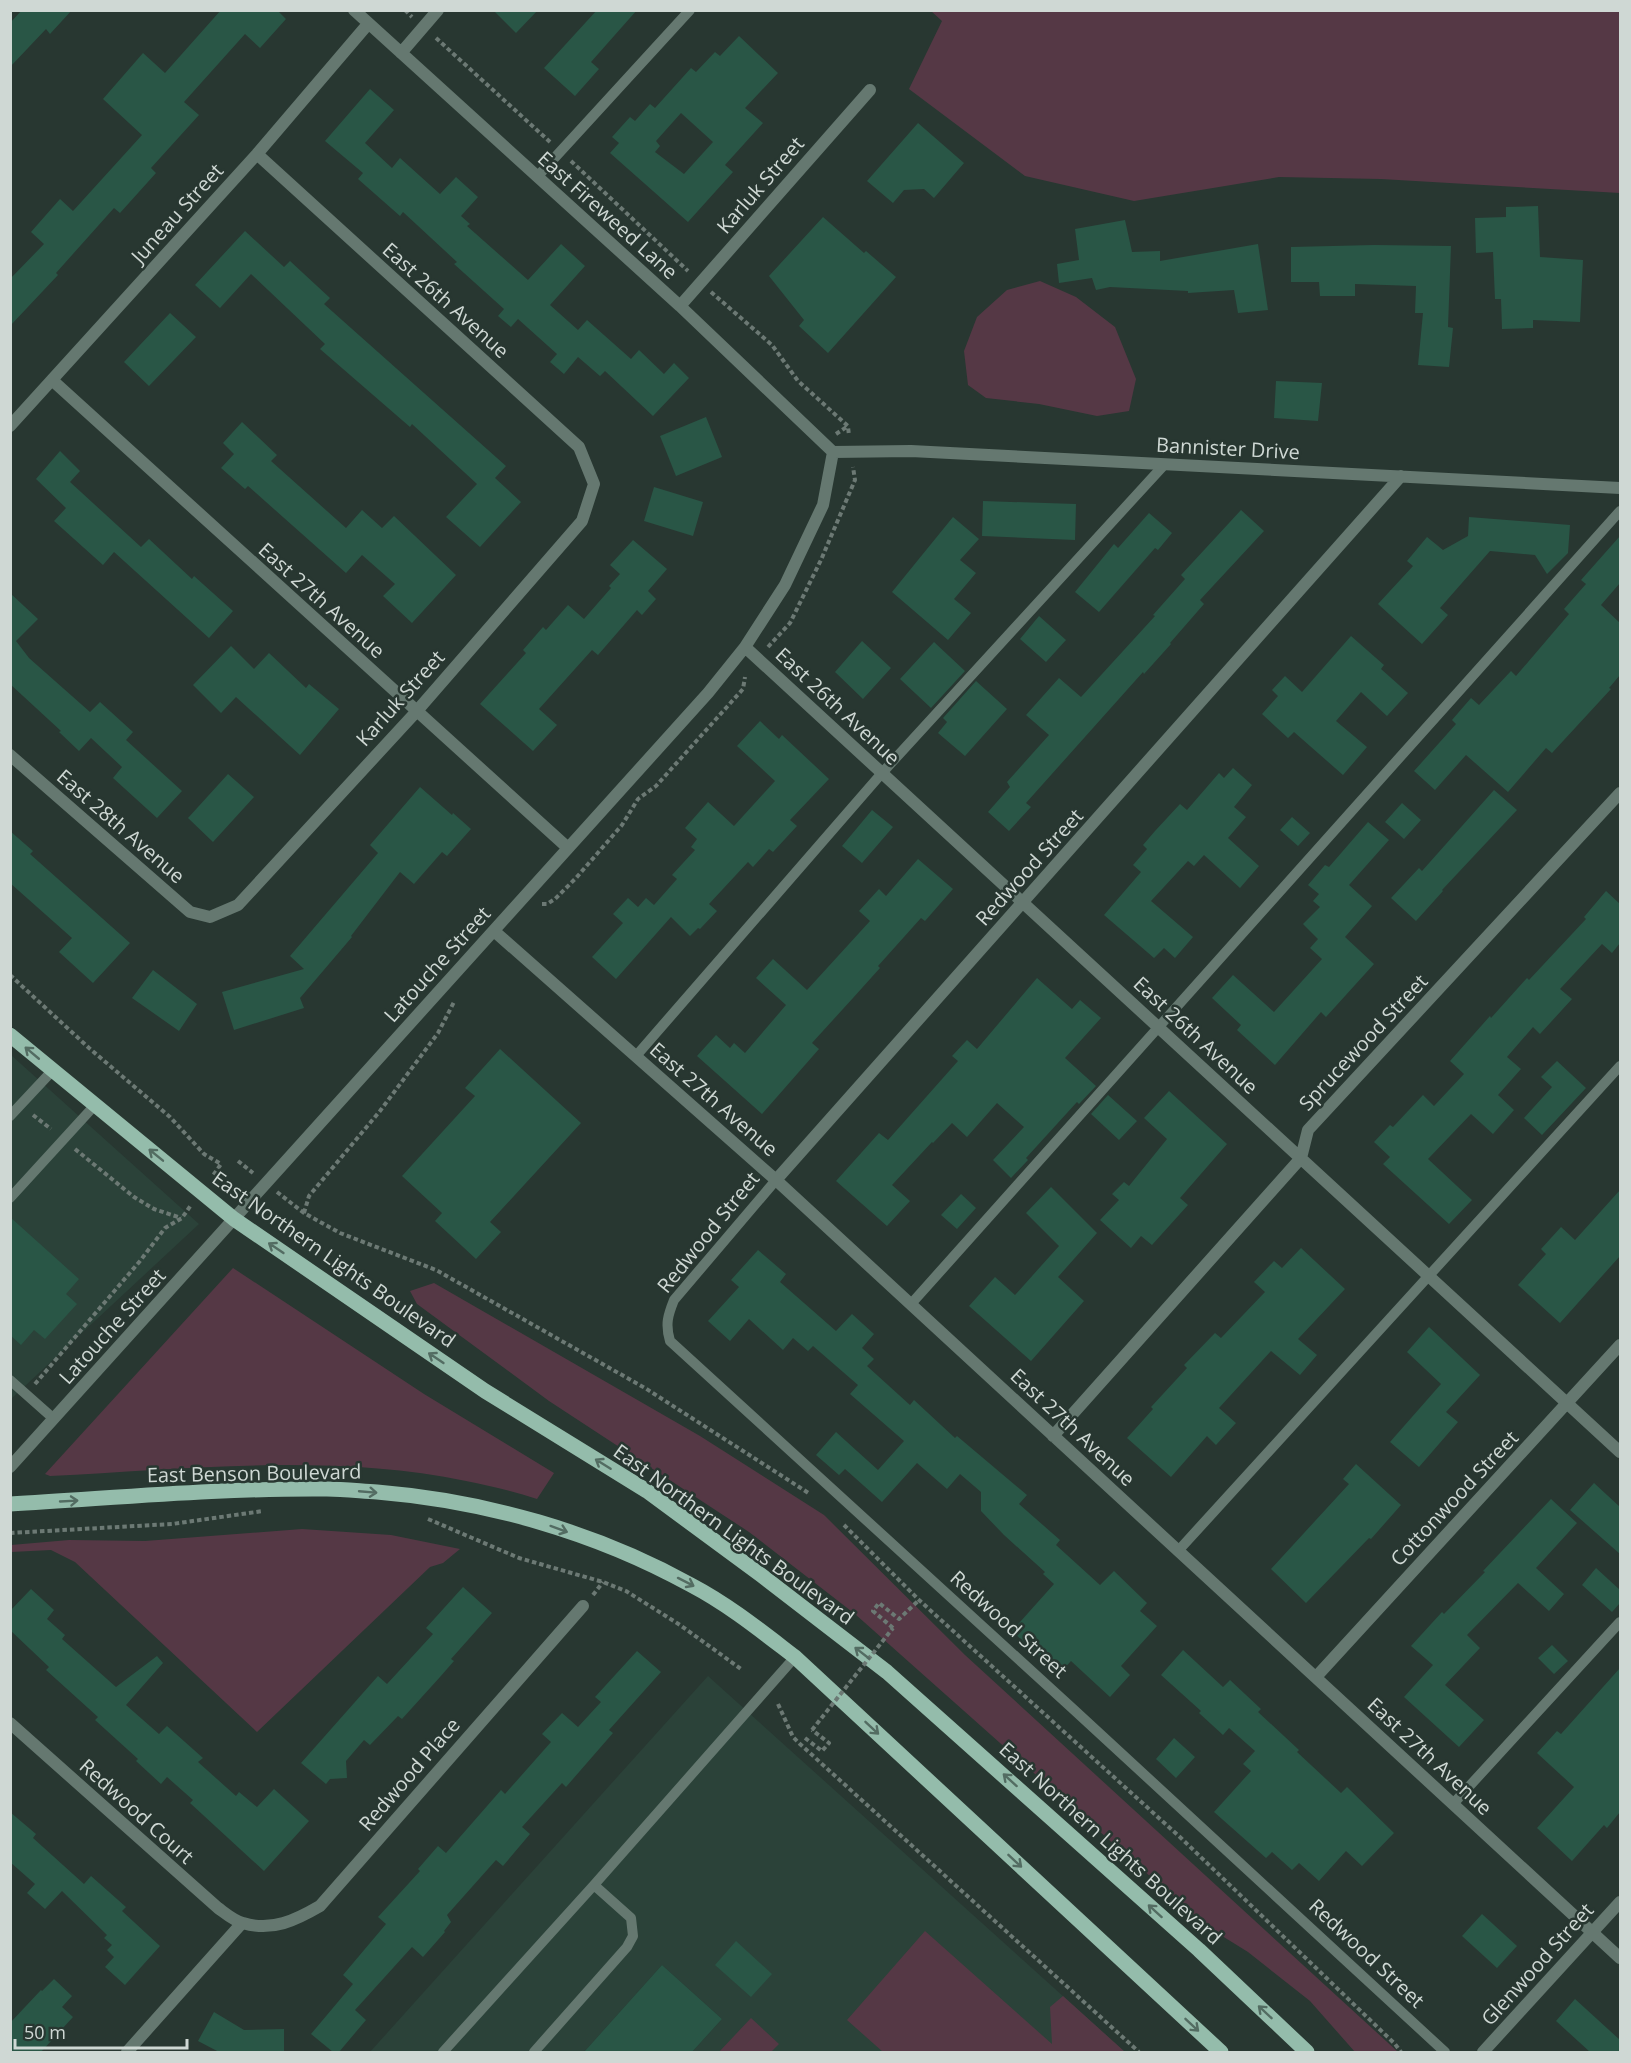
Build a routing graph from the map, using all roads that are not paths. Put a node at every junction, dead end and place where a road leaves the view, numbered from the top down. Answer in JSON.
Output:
{"nodes":[{"id":1,"x":354,"y":10,"type":"edge"},
{"id":2,"x":438,"y":10,"type":"edge"},
{"id":3,"x":690,"y":10,"type":"edge"},
{"id":4,"x":369,"y":24,"type":"junction"},
{"id":5,"x":400,"y":53,"type":"junction"},
{"id":6,"x":870,"y":90,"type":"dead end"},
{"id":7,"x":257,"y":154,"type":"junction"},
{"id":8,"x":537,"y":177,"type":"junction"},
{"id":9,"x":680,"y":306,"type":"junction"},
{"id":10,"x":52,"y":380,"type":"junction"},
{"id":11,"x":10,"y":426,"type":"edge"},
{"id":12,"x":833,"y":452,"type":"junction"},
{"id":13,"x":1164,"y":465,"type":"junction"},
{"id":14,"x":1401,"y":476,"type":"junction"},
{"id":15,"x":594,"y":484,"type":"joint"},
{"id":16,"x":1620,"y":489,"type":"edge"},
{"id":17,"x":1620,"y":511,"type":"edge"},
{"id":18,"x":745,"y":647,"type":"junction"},
{"id":19,"x":416,"y":712,"type":"junction"},
{"id":20,"x":10,"y":755,"type":"edge"},
{"id":21,"x":882,"y":773,"type":"junction"},
{"id":22,"x":1620,"y":793,"type":"edge"},
{"id":23,"x":568,"y":848,"type":"junction"},
{"id":24,"x":1023,"y":903,"type":"junction"},
{"id":25,"x":210,"y":917,"type":"joint"},
{"id":26,"x":494,"y":931,"type":"junction"},
{"id":27,"x":1159,"y":1028,"type":"junction"},
{"id":28,"x":10,"y":1035,"type":"edge"},
{"id":29,"x":636,"y":1056,"type":"junction"},
{"id":30,"x":1620,"y":1066,"type":"edge"},
{"id":31,"x":52,"y":1070,"type":"junction"},
{"id":32,"x":95,"y":1105,"type":"junction"},
{"id":33,"x":14,"y":1109,"type":"edge"},
{"id":34,"x":1301,"y":1158,"type":"junction"},
{"id":35,"x":776,"y":1180,"type":"junction"},
{"id":36,"x":10,"y":1198,"type":"edge"},
{"id":37,"x":234,"y":1219,"type":"junction"},
{"id":38,"x":1429,"y":1276,"type":"junction"},
{"id":39,"x":911,"y":1304,"type":"junction"},
{"id":40,"x":1620,"y":1346,"type":"edge"},
{"id":41,"x":10,"y":1380,"type":"edge"},
{"id":42,"x":1568,"y":1403,"type":"junction"},
{"id":43,"x":54,"y":1419,"type":"junction"},
{"id":44,"x":1053,"y":1436,"type":"junction"},
{"id":45,"x":1620,"y":1452,"type":"edge"},
{"id":46,"x":10,"y":1467,"type":"edge"},
{"id":47,"x":10,"y":1504,"type":"edge"},
{"id":48,"x":1178,"y":1551,"type":"junction"},
{"id":49,"x":583,"y":1606,"type":"dead end"},
{"id":50,"x":1620,"y":1622,"type":"edge"},
{"id":51,"x":795,"y":1657,"type":"junction"},
{"id":52,"x":1316,"y":1677,"type":"junction"},
{"id":53,"x":10,"y":1723,"type":"edge"},
{"id":54,"x":1453,"y":1804,"type":"junction"},
{"id":55,"x":594,"y":1885,"type":"junction"},
{"id":56,"x":1620,"y":1902,"type":"edge"},
{"id":57,"x":242,"y":1923,"type":"junction"},
{"id":58,"x":1592,"y":1931,"type":"junction"},
{"id":59,"x":1620,"y":1958,"type":"edge"},
{"id":60,"x":127,"y":2052,"type":"edge"},
{"id":61,"x":443,"y":2052,"type":"edge"},
{"id":62,"x":534,"y":2052,"type":"edge"},
{"id":63,"x":1221,"y":2052,"type":"edge"},
{"id":64,"x":1307,"y":2052,"type":"edge"},
{"id":65,"x":1445,"y":2052,"type":"edge"},
{"id":66,"x":1483,"y":2052,"type":"edge"}],
"edges":[{"from":1,"to":4,"type":"street","name":"East Fireweed Lane"},
{"from":2,"to":5,"type":"street"},
{"from":3,"to":8,"type":"lane"},
{"from":4,"to":5,"type":"street","name":"East Fireweed Lane"},
{"from":4,"to":7,"type":"street","name":"Juneau Street"},
{"from":5,"to":8,"type":"street","name":"East Fireweed Lane"},
{"from":6,"to":9,"type":"street","name":"Karluk Street"},
{"from":7,"to":10,"type":"street","name":"Juneau Street"},
{"from":7,"to":15,"type":"street","name":"East 26th Avenue"},
{"from":8,"to":9,"type":"street","name":"East Fireweed Lane"},
{"from":9,"to":12,"type":"street","name":"East Fireweed Lane"},
{"from":10,"to":11,"type":"street","name":"Juneau Street"},
{"from":10,"to":19,"type":"street","name":"East 27th Avenue"},
{"from":12,"to":13,"type":"street","name":"Bannister Drive"},
{"from":12,"to":18,"type":"street","name":"Latouche Street"},
{"from":13,"to":14,"type":"street","name":"Bannister Drive"},
{"from":13,"to":21,"type":"lane"},
{"from":14,"to":16,"type":"street","name":"Bannister Drive"},
{"from":14,"to":24,"type":"street","name":"Redwood Street"},
{"from":15,"to":19,"type":"street","name":"Karluk Street"},
{"from":17,"to":27,"type":"lane"},
{"from":18,"to":21,"type":"street","name":"East 26th Avenue"},
{"from":18,"to":23,"type":"street","name":"Latouche Street"},
{"from":19,"to":23,"type":"street","name":"East 27th Avenue"},
{"from":19,"to":25,"type":"street","name":"Karluk Street"},
{"from":20,"to":25,"type":"street","name":"East 28th Avenue"},
{"from":21,"to":24,"type":"street","name":"East 26th Avenue"},
{"from":21,"to":29,"type":"lane"},
{"from":22,"to":34,"type":"street","name":"Sprucewood Street"},
{"from":23,"to":26,"type":"street","name":"Latouche Street"},
{"from":24,"to":27,"type":"street","name":"East 26th Avenue"},
{"from":24,"to":35,"type":"street","name":"Redwood Street"},
{"from":26,"to":29,"type":"street","name":"East 27th Avenue"},
{"from":26,"to":37,"type":"street","name":"Latouche Street"},
{"from":27,"to":34,"type":"street","name":"East 26th Avenue"},
{"from":27,"to":39,"type":"lane"},
{"from":31,"to":28,"type":"main road","name":"East Northern Lights Boulevard","one_way":true},
{"from":29,"to":35,"type":"street","name":"East 27th Avenue"},
{"from":30,"to":38,"type":"lane"},
{"from":31,"to":32,"type":"main road","name":"East Northern Lights Boulevard"},
{"from":31,"to":33,"type":"lane"},
{"from":32,"to":36,"type":"lane"},
{"from":37,"to":32,"type":"main road","name":"East Northern Lights Boulevard","one_way":true},
{"from":34,"to":38,"type":"street","name":"East 26th Avenue"},
{"from":34,"to":44,"type":"street","name":"Sprucewood Street"},
{"from":35,"to":39,"type":"street","name":"East 27th Avenue"},
{"from":35,"to":65,"type":"lane","name":"Redwood Street"},
{"from":37,"to":43,"type":"street","name":"Latouche Street"},
{"from":64,"to":37,"type":"main road","name":"East Northern Lights Boulevard","one_way":true},
{"from":38,"to":42,"type":"street","name":"East 26th Avenue"},
{"from":38,"to":48,"type":"lane"},
{"from":39,"to":44,"type":"street","name":"East 27th Avenue"},
{"from":40,"to":42,"type":"street","name":"Cottonwood Street"},
{"from":41,"to":43,"type":"lane"},
{"from":42,"to":45,"type":"street","name":"East 26th Avenue"},
{"from":42,"to":52,"type":"street","name":"Cottonwood Street"},
{"from":43,"to":46,"type":"street","name":"Latouche Street"},
{"from":44,"to":48,"type":"street","name":"East 27th Avenue"},
{"from":47,"to":51,"type":"main road","name":"East Benson Boulevard","one_way":true},
{"from":48,"to":52,"type":"street","name":"East 27th Avenue"},
{"from":49,"to":57,"type":"street","name":"Redwood Place"},
{"from":50,"to":54,"type":"lane"},
{"from":51,"to":55,"type":"lane"},
{"from":51,"to":63,"type":"main road","one_way":true},
{"from":52,"to":54,"type":"street","name":"East 27th Avenue"},
{"from":53,"to":57,"type":"street","name":"Redwood Court"},
{"from":54,"to":58,"type":"street","name":"East 27th Avenue"},
{"from":55,"to":61,"type":"lane"},
{"from":55,"to":62,"type":"lane"},
{"from":56,"to":58,"type":"street","name":"Glenwood Street"},
{"from":57,"to":60,"type":"street"},
{"from":58,"to":59,"type":"street","name":"East 27th Avenue"},
{"from":58,"to":66,"type":"street","name":"Glenwood Street"}]}
